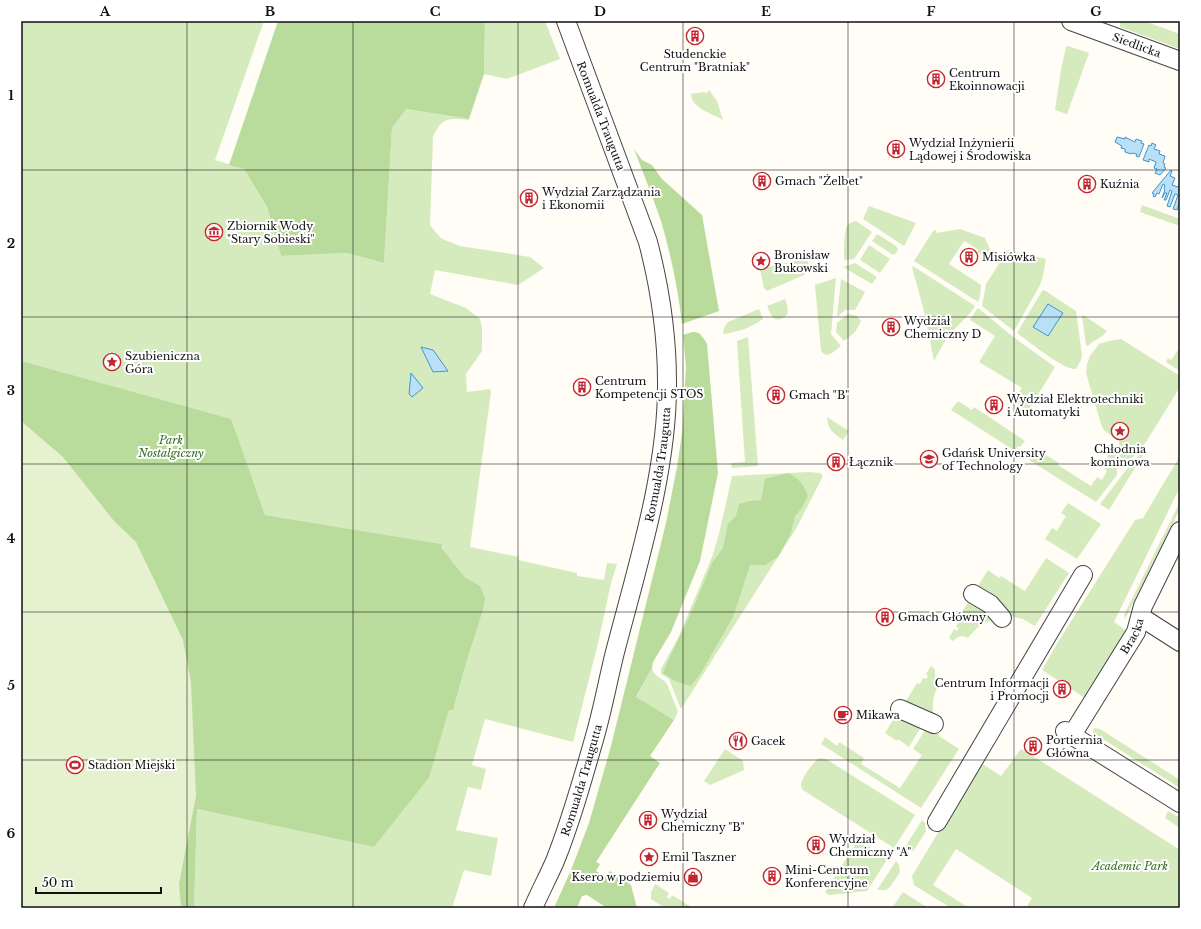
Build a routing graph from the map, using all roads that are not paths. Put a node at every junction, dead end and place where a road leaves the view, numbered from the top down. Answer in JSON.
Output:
{"nodes":[{"id":1,"x":566,"y":21,"type":"edge"},
{"id":2,"x":1071,"y":21,"type":"edge"},
{"id":3,"x":1180,"y":61,"type":"edge"},
{"id":4,"x":1180,"y":531,"type":"edge"},
{"id":5,"x":1082,"y":575,"type":"dead end"},
{"id":6,"x":973,"y":594,"type":"dead end"},
{"id":7,"x":1141,"y":617,"type":"junction"},
{"id":8,"x":1002,"y":618,"type":"dead end"},
{"id":9,"x":1180,"y":642,"type":"edge"},
{"id":10,"x":900,"y":709,"type":"dead end"},
{"id":11,"x":934,"y":724,"type":"dead end"},
{"id":12,"x":1180,"y":803,"type":"edge"},
{"id":13,"x":937,"y":822,"type":"dead end"},
{"id":14,"x":533,"y":908,"type":"edge"}],
"edges":[{"from":1,"to":14,"type":"street","name":"Romualda Traugutta"},
{"from":2,"to":3,"type":"street","name":"Siedlicka"},
{"from":4,"to":7,"type":"street","name":"Bracka"},
{"from":5,"to":13,"type":"street"},
{"from":6,"to":8,"type":"street"},
{"from":7,"to":9,"type":"street"},
{"from":7,"to":12,"type":"street","name":"Bracka"},
{"from":10,"to":11,"type":"street"}]}
